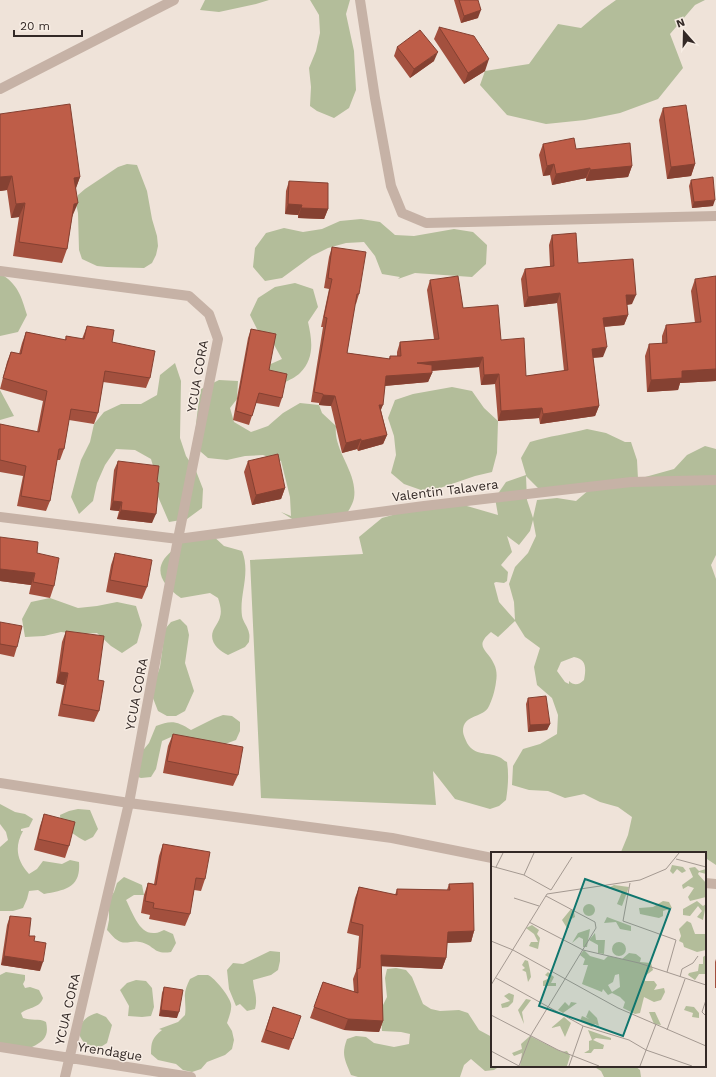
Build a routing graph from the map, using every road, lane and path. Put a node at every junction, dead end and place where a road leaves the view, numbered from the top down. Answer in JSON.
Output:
{"nodes":[{"id":1,"x":174,"y":0,"type":"edge"},
{"id":2,"x":360,"y":0,"type":"edge"},
{"id":3,"x":0,"y":89,"type":"edge"},
{"id":4,"x":716,"y":216,"type":"edge"},
{"id":5,"x":0,"y":271,"type":"edge"},
{"id":6,"x":716,"y":480,"type":"edge"},
{"id":7,"x":0,"y":517,"type":"edge"},
{"id":8,"x":178,"y":539,"type":"junction"},
{"id":9,"x":0,"y":783,"type":"edge"},
{"id":10,"x":129,"y":803,"type":"junction"},
{"id":11,"x":491,"y":858,"type":"edge"},
{"id":12,"x":706,"y":883,"type":"edge"},
{"id":13,"x":716,"y":884,"type":"edge"},
{"id":14,"x":0,"y":1047,"type":"edge"},
{"id":15,"x":69,"y":1057,"type":"junction"},
{"id":16,"x":65,"y":1077,"type":"edge"},
{"id":17,"x":191,"y":1077,"type":"edge"}],
"edges":[{"from":1,"to":3,"type":"street"},
{"from":2,"to":4,"type":"street"},
{"from":5,"to":8,"type":"street","name":"YCUA CORA"},
{"from":6,"to":8,"type":"street","name":"Valentin Talavera"},
{"from":7,"to":8,"type":"street","name":"Valentin Talavera"},
{"from":8,"to":10,"type":"street","name":"YCUA CORA"},
{"from":9,"to":10,"type":"street"},
{"from":10,"to":11,"type":"street"},
{"from":10,"to":15,"type":"street","name":"YCUA CORA"},
{"from":12,"to":13,"type":"street"},
{"from":14,"to":15,"type":"street","name":"Yrendague"},
{"from":15,"to":16,"type":"street","name":"YCUA CORA"},
{"from":15,"to":17,"type":"street","name":"Yrendague"}]}
